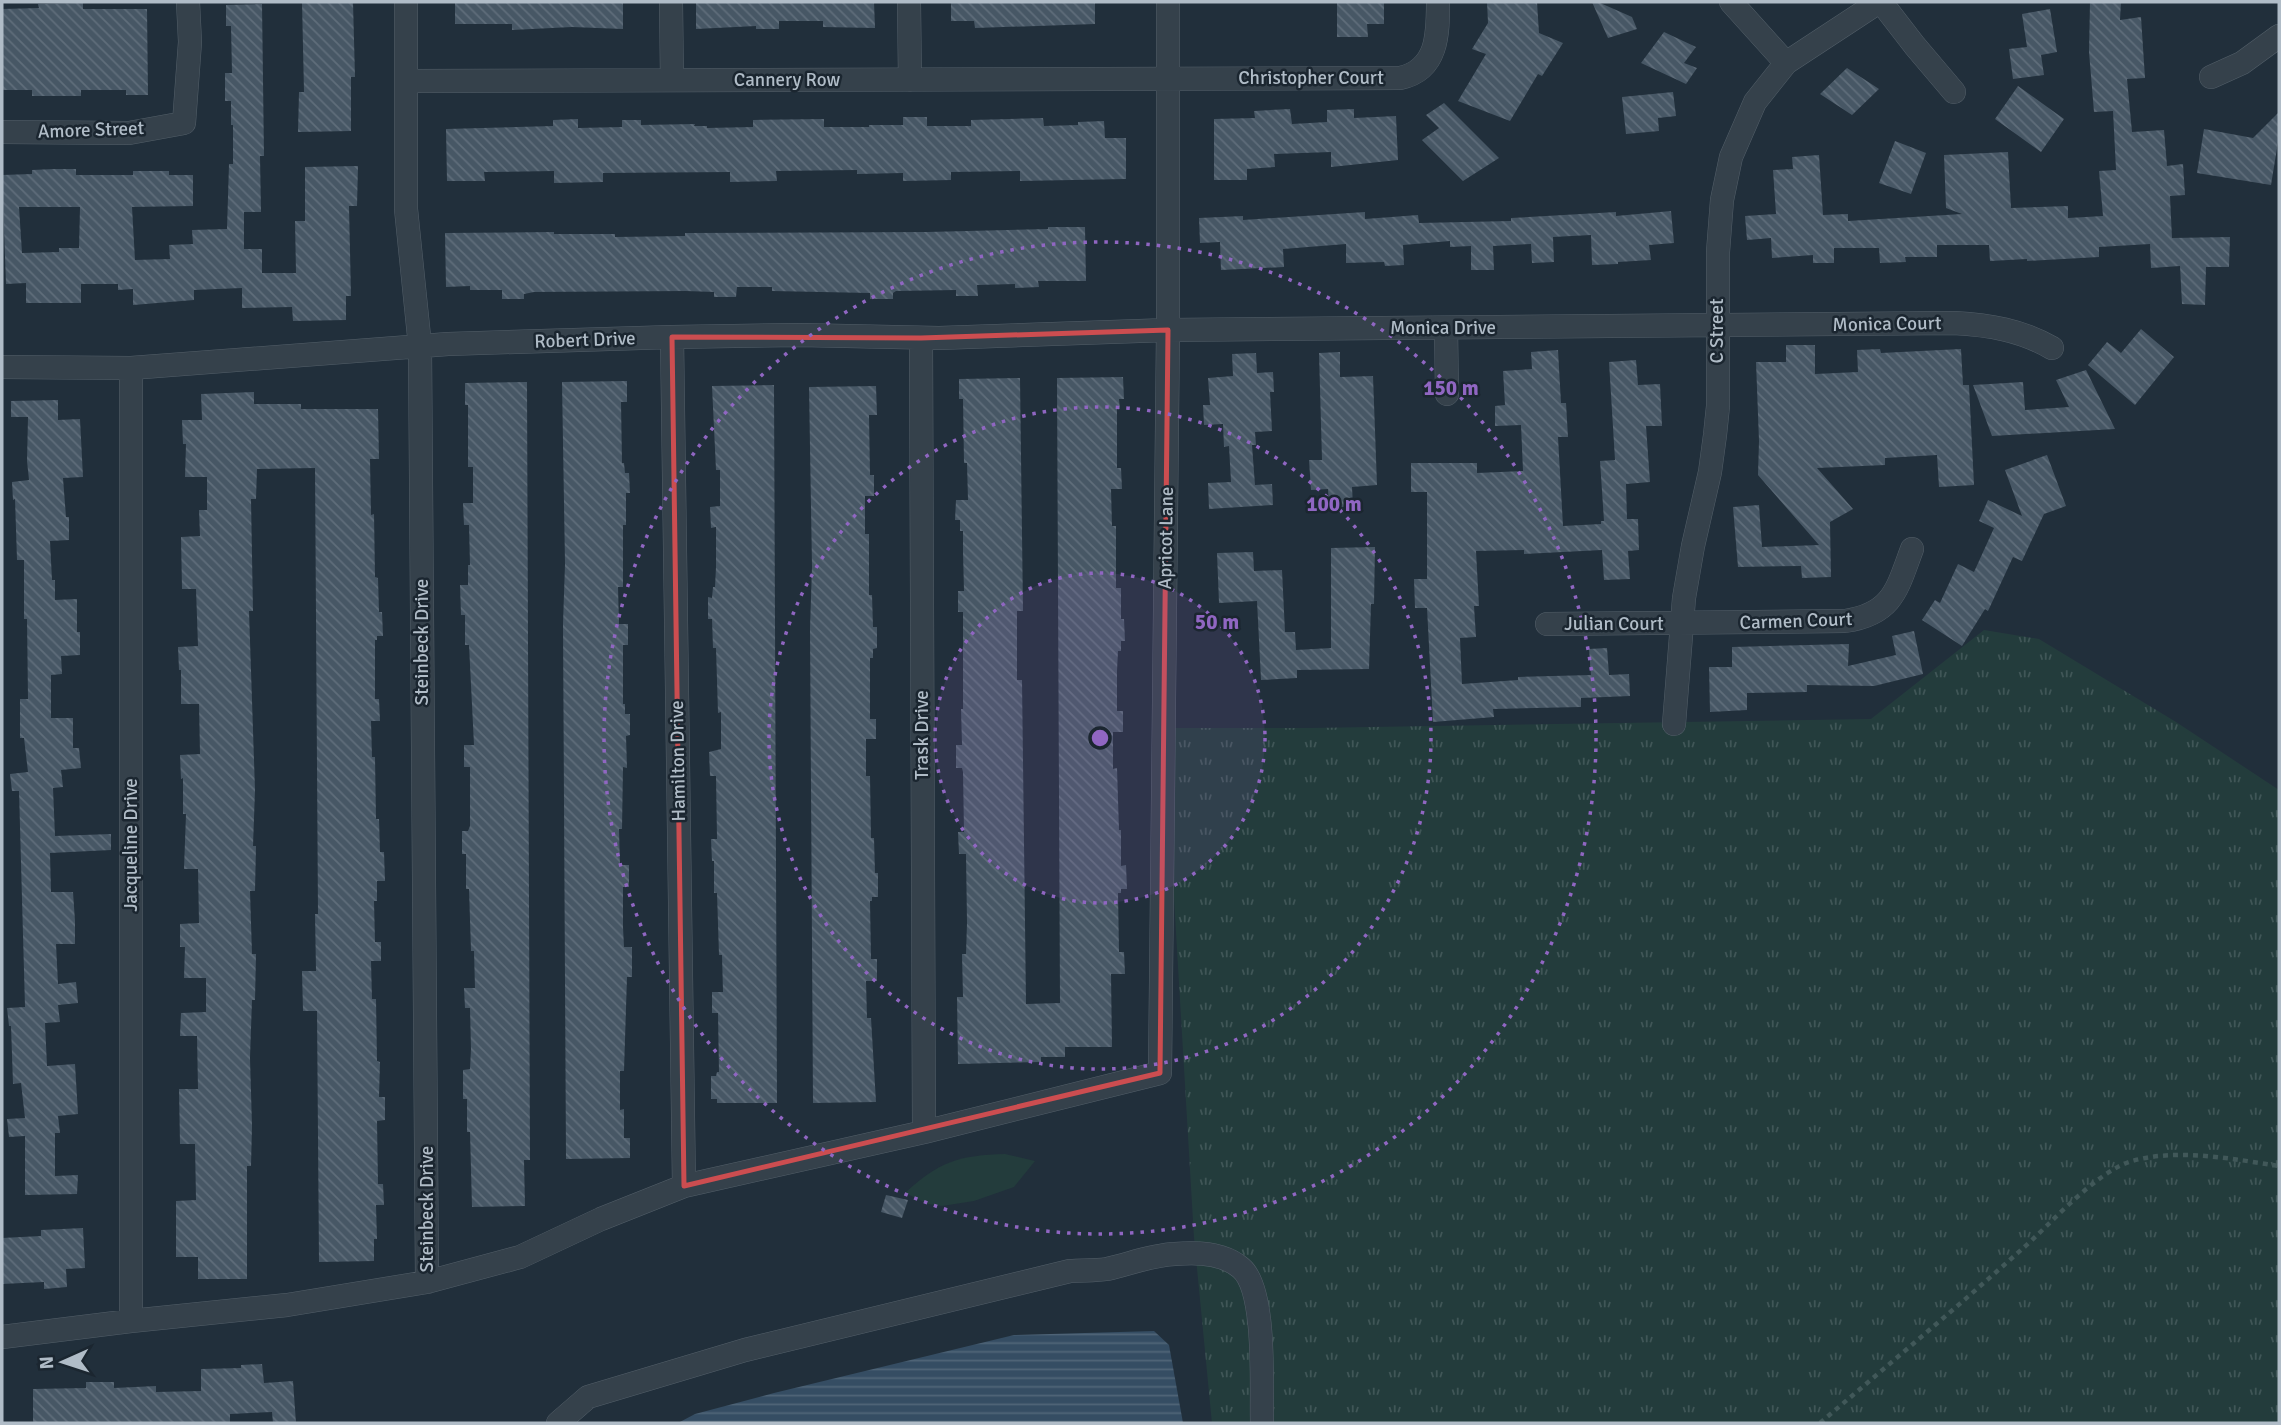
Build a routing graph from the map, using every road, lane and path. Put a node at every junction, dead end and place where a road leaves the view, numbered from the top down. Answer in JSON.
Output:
{"nodes":[{"id":1,"x":187,"y":2,"type":"edge"},
{"id":2,"x":406,"y":2,"type":"edge"},
{"id":3,"x":671,"y":2,"type":"edge"},
{"id":4,"x":909,"y":2,"type":"edge"},
{"id":5,"x":1168,"y":2,"type":"edge"},
{"id":6,"x":1438,"y":2,"type":"edge"},
{"id":7,"x":1731,"y":2,"type":"edge"},
{"id":8,"x":1880,"y":2,"type":"edge"},
{"id":9,"x":2279,"y":36,"type":"edge"},
{"id":10,"x":1786,"y":63,"type":"junction"},
{"id":11,"x":2211,"y":77,"type":"dead end"},
{"id":12,"x":1169,"y":78,"type":"junction"},
{"id":13,"x":406,"y":80,"type":"junction"},
{"id":14,"x":672,"y":80,"type":"junction"},
{"id":15,"x":910,"y":80,"type":"junction"},
{"id":16,"x":1954,"y":92,"type":"dead end"},
{"id":17,"x":2,"y":132,"type":"edge"},
{"id":18,"x":1717,"y":327,"type":"junction"},
{"id":19,"x":1446,"y":328,"type":"junction"},
{"id":20,"x":1168,"y":330,"type":"junction"},
{"id":21,"x":672,"y":337,"type":"junction"},
{"id":22,"x":920,"y":338,"type":"junction"},
{"id":23,"x":420,"y":346,"type":"junction"},
{"id":24,"x":2052,"y":348,"type":"dead end"},
{"id":25,"x":2,"y":367,"type":"edge"},
{"id":26,"x":131,"y":368,"type":"junction"},
{"id":27,"x":1447,"y":394,"type":"dead end"},
{"id":28,"x":1912,"y":549,"type":"dead end"},
{"id":29,"x":1681,"y":623,"type":"junction"},
{"id":30,"x":1546,"y":624,"type":"dead end"},
{"id":31,"x":1674,"y":724,"type":"dead end"},
{"id":32,"x":924,"y":1132,"type":"junction"},
{"id":33,"x":2279,"y":1166,"type":"edge"},
{"id":34,"x":684,"y":1186,"type":"junction"},
{"id":35,"x":428,"y":1282,"type":"junction"},
{"id":36,"x":131,"y":1321,"type":"junction"},
{"id":37,"x":2,"y":1338,"type":"edge"},
{"id":38,"x":558,"y":1423,"type":"edge"},
{"id":39,"x":1262,"y":1423,"type":"edge"},
{"id":40,"x":1820,"y":1423,"type":"edge"}],
"edges":[{"from":1,"to":17,"type":"street","name":"Amore Street"},
{"from":2,"to":13,"type":"street","name":"Steinbeck Drive"},
{"from":3,"to":14,"type":"street"},
{"from":4,"to":15,"type":"street"},
{"from":5,"to":12,"type":"street","name":"Apricot Lane"},
{"from":6,"to":12,"type":"street","name":"Christopher Court"},
{"from":7,"to":10,"type":"street"},
{"from":8,"to":10,"type":"street","name":"C Street"},
{"from":8,"to":16,"type":"street"},
{"from":9,"to":11,"type":"street"},
{"from":10,"to":18,"type":"street","name":"C Street"},
{"from":12,"to":15,"type":"street","name":"Cannery Row"},
{"from":12,"to":20,"type":"street","name":"Apricot Lane"},
{"from":13,"to":14,"type":"street","name":"Cannery Row"},
{"from":13,"to":23,"type":"street","name":"Steinbeck Drive"},
{"from":14,"to":15,"type":"street","name":"Cannery Row"},
{"from":18,"to":19,"type":"street","name":"Monica Drive"},
{"from":18,"to":24,"type":"street","name":"Monica Court"},
{"from":18,"to":29,"type":"street","name":"C Street"},
{"from":19,"to":20,"type":"street","name":"Monica Drive"},
{"from":19,"to":27,"type":"street"},
{"from":20,"to":22,"type":"street","name":"Robert Drive"},
{"from":20,"to":32,"type":"street","name":"Apricot Lane"},
{"from":21,"to":22,"type":"street","name":"Robert Drive"},
{"from":21,"to":23,"type":"street","name":"Robert Drive"},
{"from":21,"to":34,"type":"street","name":"Hamilton Drive"},
{"from":22,"to":32,"type":"street","name":"Trask Drive"},
{"from":23,"to":26,"type":"street","name":"Robert Drive"},
{"from":23,"to":35,"type":"street","name":"Steinbeck Drive"},
{"from":25,"to":26,"type":"street","name":"Robert Drive"},
{"from":26,"to":36,"type":"street","name":"Jacqueline Drive"},
{"from":28,"to":29,"type":"street","name":"Carmen Court"},
{"from":29,"to":30,"type":"street","name":"Julian Court"},
{"from":29,"to":31,"type":"street","name":"C Street"},
{"from":32,"to":34,"type":"street"},
{"from":33,"to":40,"type":"path"},
{"from":34,"to":35,"type":"street"},
{"from":35,"to":36,"type":"street"},
{"from":36,"to":37,"type":"street"},
{"from":38,"to":39,"type":"street"}]}
